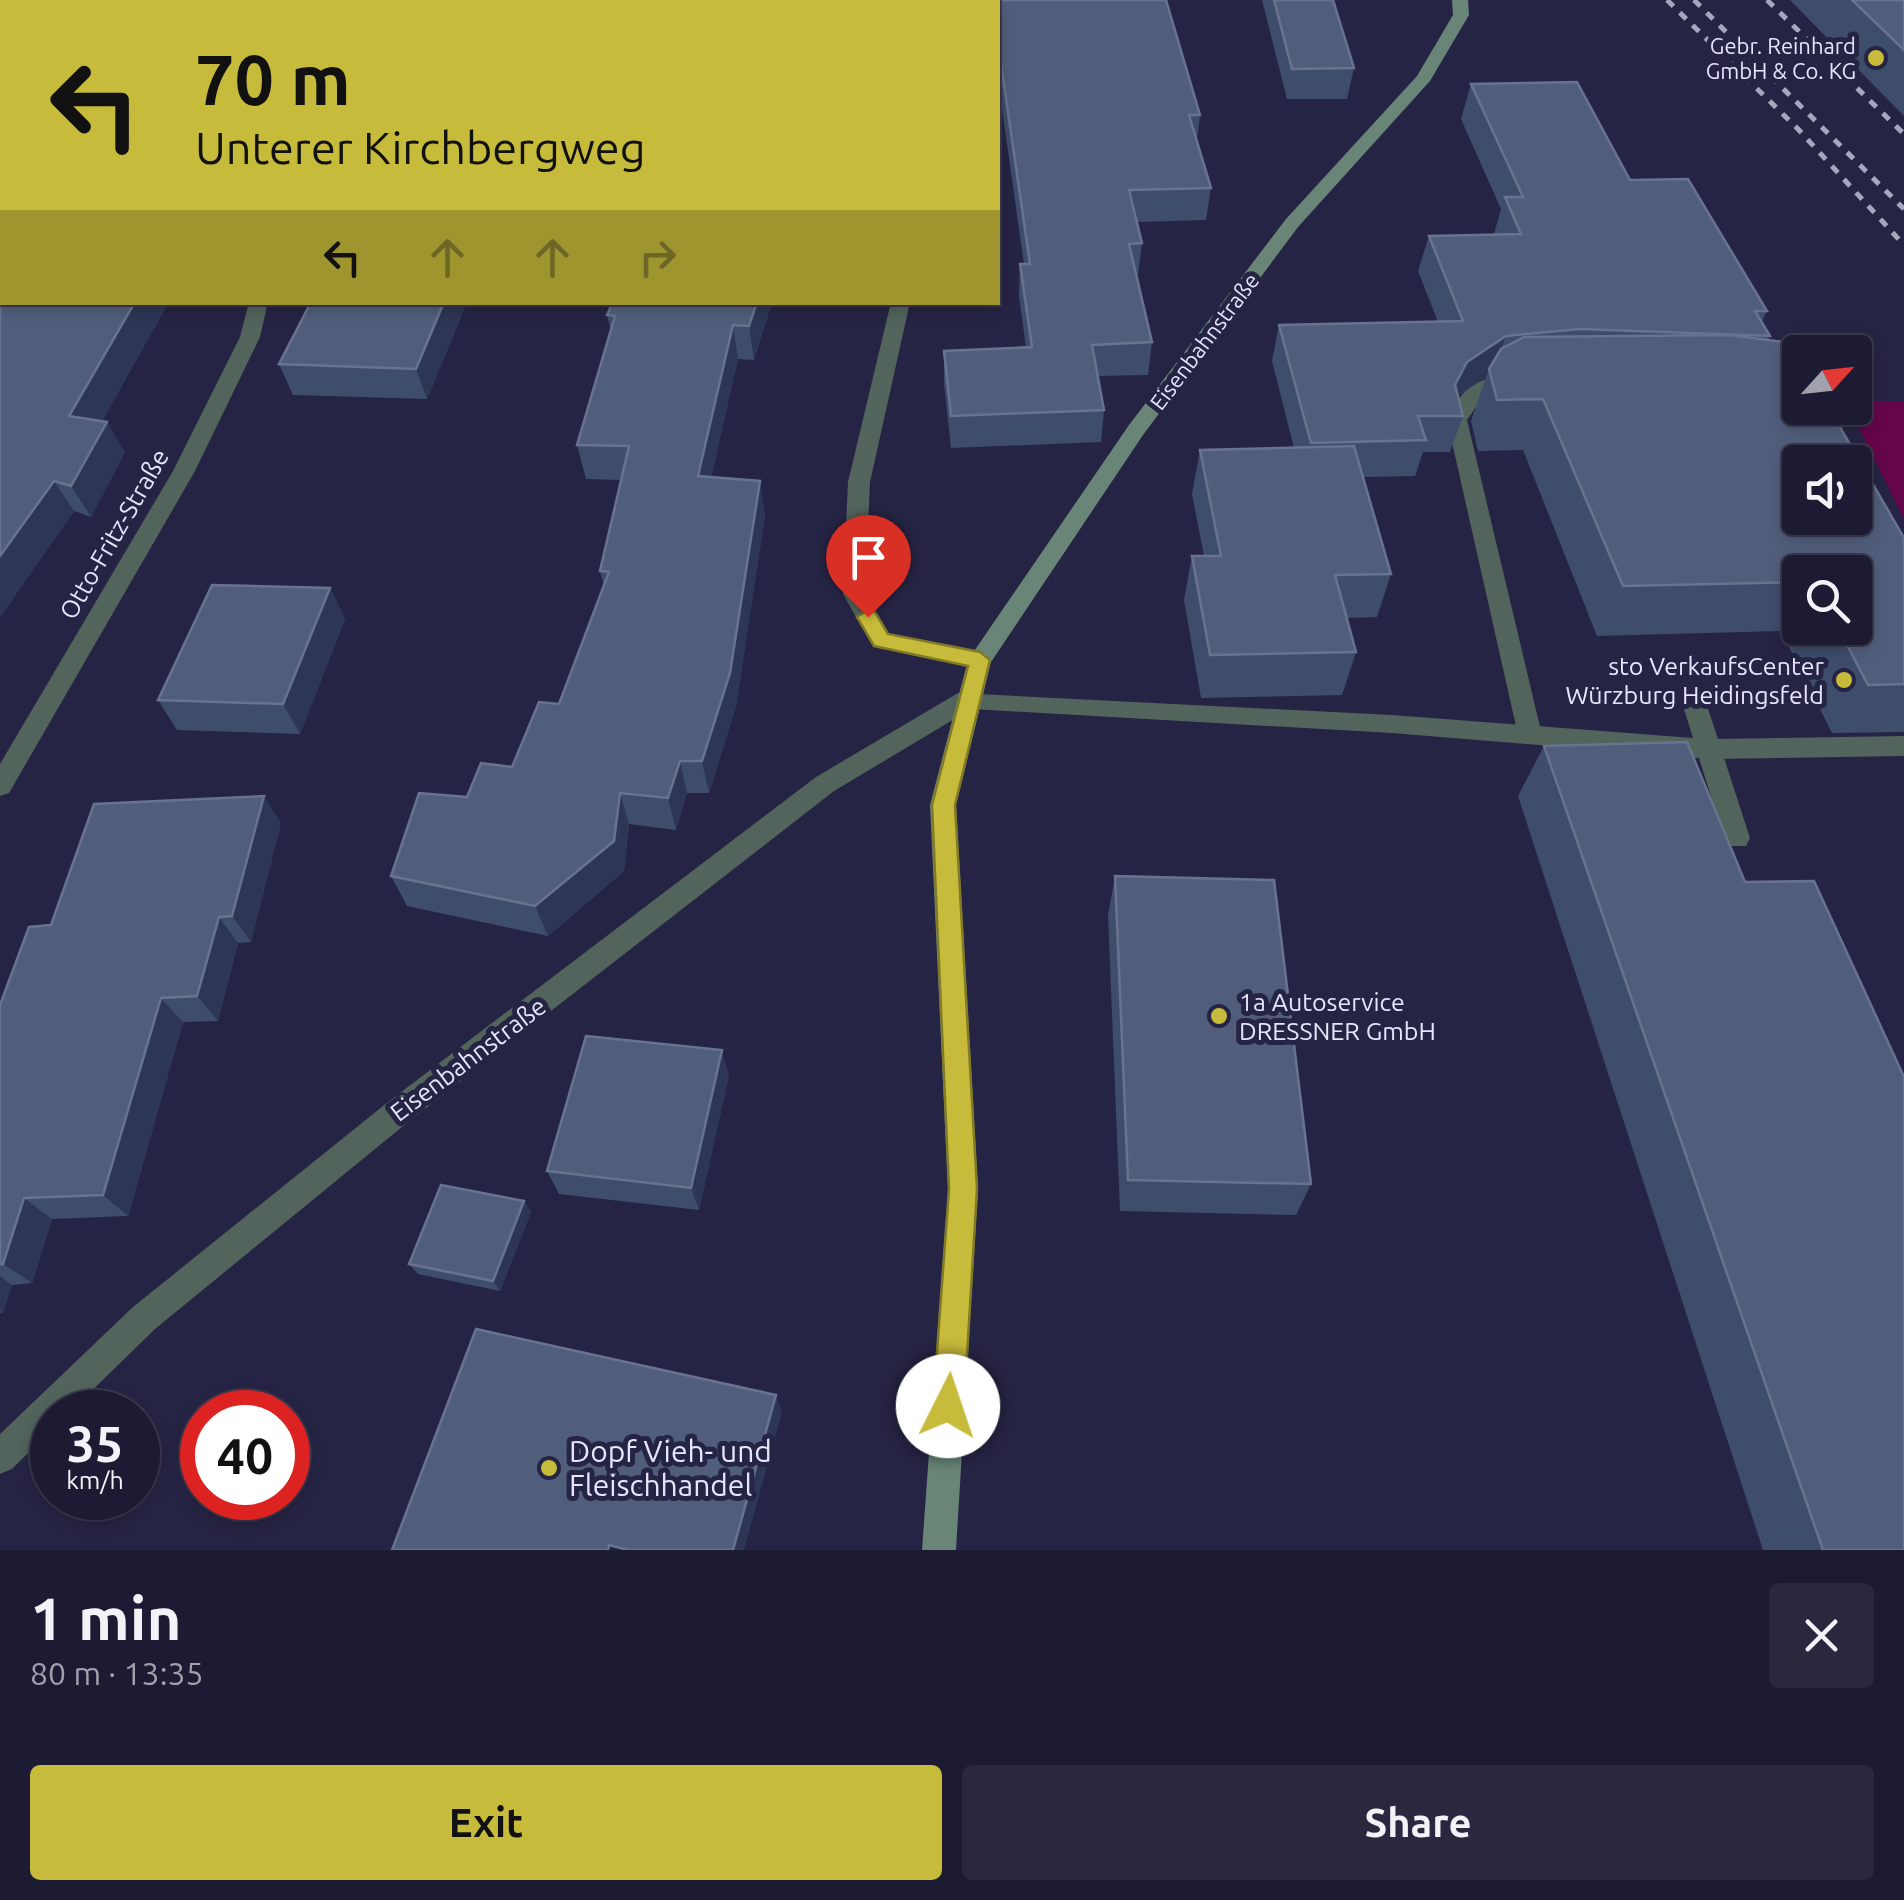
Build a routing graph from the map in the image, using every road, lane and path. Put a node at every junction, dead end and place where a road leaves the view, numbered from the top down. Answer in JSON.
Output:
{"nodes":[{"id":1,"x":1460,"y":0,"type":"edge"},
{"id":2,"x":258,"y":305,"type":"edge"},
{"id":3,"x":900,"y":305,"type":"edge"},
{"id":4,"x":1539,"y":379,"type":"edge"},
{"id":5,"x":980,"y":660,"type":"junction"},
{"id":6,"x":1691,"y":694,"type":"dead end"},
{"id":7,"x":967,"y":700,"type":"junction"},
{"id":8,"x":1530,"y":735,"type":"junction"},
{"id":9,"x":1904,"y":746,"type":"edge"},
{"id":10,"x":1711,"y":749,"type":"junction"},
{"id":11,"x":0,"y":786,"type":"edge"},
{"id":12,"x":1737,"y":838,"type":"dead end"},
{"id":13,"x":0,"y":1457,"type":"edge"},
{"id":14,"x":939,"y":1550,"type":"edge"}],
"edges":[{"from":1,"to":5,"type":"street","name":"Eisenbahnstraße"},
{"from":2,"to":11,"type":"street","name":"Otto-Fritz-Straße"},
{"from":3,"to":5,"type":"street"},
{"from":4,"to":8,"type":"street"},
{"from":5,"to":7,"type":"street","name":"Eisenbahnstraße"},
{"from":6,"to":10,"type":"street"},
{"from":7,"to":8,"type":"street"},
{"from":7,"to":13,"type":"street","name":"Eisenbahnstraße"},
{"from":7,"to":14,"type":"street"},
{"from":8,"to":10,"type":"street"},
{"from":9,"to":10,"type":"street"},
{"from":10,"to":12,"type":"street"}]}
